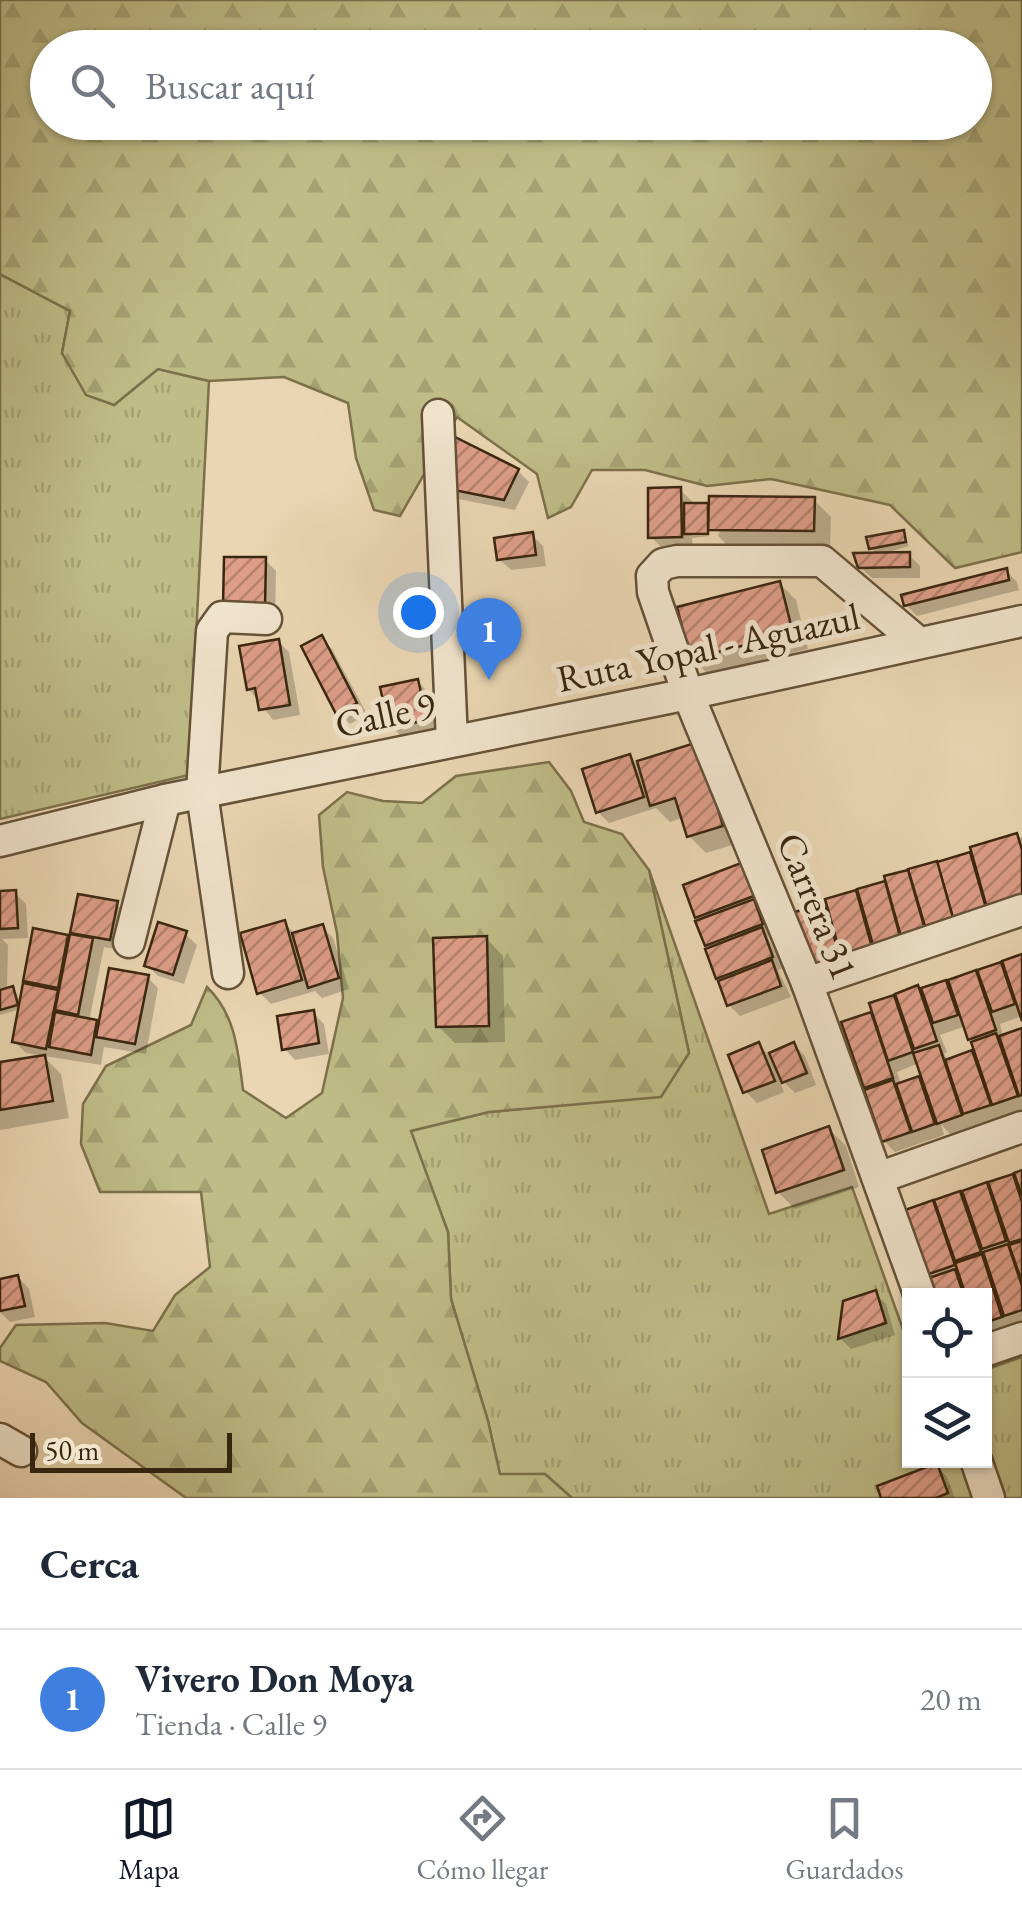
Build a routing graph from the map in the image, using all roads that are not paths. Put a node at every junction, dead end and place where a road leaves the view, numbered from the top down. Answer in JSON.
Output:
{"nodes":[{"id":1,"x":438,"y":416,"type":"dead end"},
{"id":2,"x":266,"y":618,"type":"dead end"},
{"id":3,"x":1022,"y":621,"type":"edge"},
{"id":4,"x":919,"y":644,"type":"junction"},
{"id":5,"x":688,"y":694,"type":"junction"},
{"id":6,"x":452,"y":740,"type":"junction"},
{"id":7,"x":202,"y":793,"type":"junction"},
{"id":8,"x":165,"y":800,"type":"junction"},
{"id":9,"x":0,"y":841,"type":"edge"},
{"id":10,"x":1022,"y":910,"type":"edge"},
{"id":11,"x":129,"y":942,"type":"dead end"},
{"id":12,"x":228,"y":974,"type":"dead end"},
{"id":13,"x":807,"y":984,"type":"junction"},
{"id":14,"x":1022,"y":1127,"type":"edge"},
{"id":15,"x":878,"y":1178,"type":"junction"},
{"id":16,"x":917,"y":1288,"type":"edge"},
{"id":17,"x":1022,"y":1338,"type":"edge"},
{"id":18,"x":992,"y":1348,"type":"edge"},
{"id":19,"x":979,"y":1468,"type":"edge"},
{"id":20,"x":989,"y":1498,"type":"edge"}],
"edges":[{"from":1,"to":6,"type":"street"},
{"from":2,"to":7,"type":"street"},
{"from":3,"to":4,"type":"street","name":"Ruta Yopal - Aguazul"},
{"from":4,"to":5,"type":"street","name":"Ruta Yopal - Aguazul"},
{"from":4,"to":5,"type":"street","name":"Carrera 31"},
{"from":5,"to":6,"type":"street","name":"Ruta Yopal - Aguazul"},
{"from":5,"to":13,"type":"street","name":"Carrera 31"},
{"from":6,"to":7,"type":"street","name":"Ruta Yopal - Aguazul"},
{"from":7,"to":8,"type":"street","name":"Ruta Yopal - Aguazul"},
{"from":7,"to":12,"type":"street"},
{"from":8,"to":9,"type":"street","name":"Ruta Yopal - Aguazul"},
{"from":8,"to":11,"type":"street"},
{"from":10,"to":13,"type":"street"},
{"from":13,"to":15,"type":"street","name":"Carrera 31"},
{"from":14,"to":15,"type":"street"},
{"from":15,"to":16,"type":"street","name":"Carrera 31"},
{"from":17,"to":18,"type":"street"},
{"from":19,"to":20,"type":"street"}]}
